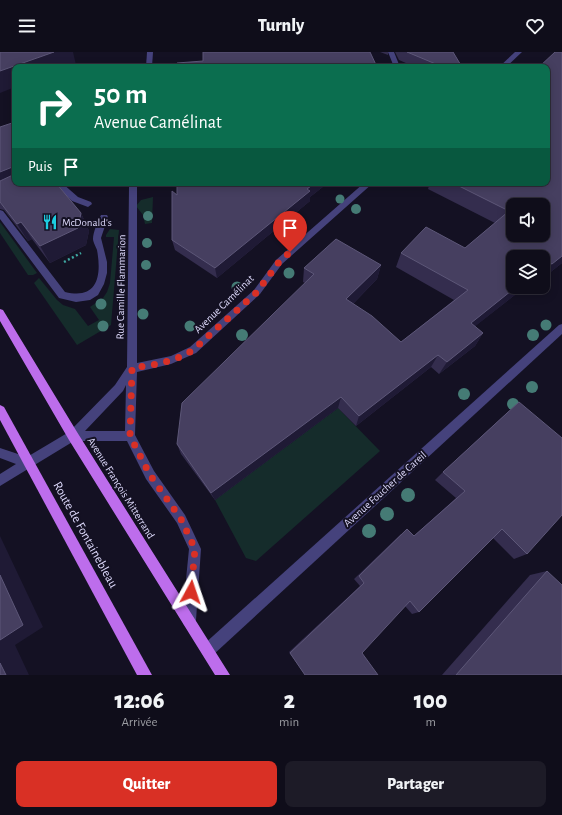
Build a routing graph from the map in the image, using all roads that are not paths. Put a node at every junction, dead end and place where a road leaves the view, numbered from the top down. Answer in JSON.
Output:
{"nodes":[{"id":1,"x":150,"y":52,"type":"edge"},
{"id":2,"x":390,"y":52,"type":"edge"},
{"id":3,"x":519,"y":52,"type":"edge"},
{"id":4,"x":149,"y":64,"type":"edge"},
{"id":5,"x":396,"y":64,"type":"edge"},
{"id":6,"x":505,"y":64,"type":"edge"},
{"id":7,"x":60,"y":186,"type":"edge"},
{"id":8,"x":134,"y":186,"type":"edge"},
{"id":9,"x":366,"y":186,"type":"edge"},
{"id":10,"x":88,"y":204,"type":"dead end"},
{"id":11,"x":0,"y":213,"type":"edge"},
{"id":12,"x":104,"y":217,"type":"dead end"},
{"id":13,"x":0,"y":313,"type":"edge"},
{"id":14,"x":562,"y":328,"type":"edge"},
{"id":15,"x":132,"y":368,"type":"junction"},
{"id":16,"x":0,"y":410,"type":"edge"},
{"id":17,"x":73,"y":436,"type":"junction"},
{"id":18,"x":130,"y":436,"type":"junction"},
{"id":19,"x":0,"y":454,"type":"edge"},
{"id":20,"x":28,"y":463,"type":"junction"},
{"id":21,"x":0,"y":480,"type":"edge"},
{"id":22,"x":189,"y":620,"type":"junction"},
{"id":23,"x":208,"y":650,"type":"junction"},
{"id":24,"x":145,"y":675,"type":"edge"},
{"id":25,"x":223,"y":675,"type":"edge"}],
"edges":[{"from":1,"to":4,"type":"street"},
{"from":2,"to":5,"type":"street"},
{"from":3,"to":6,"type":"street"},
{"from":7,"to":10,"type":"street"},
{"from":8,"to":15,"type":"street","name":"Rue Camille Flammarion"},
{"from":9,"to":15,"type":"street","name":"Avenue Camélinat"},
{"from":11,"to":12,"type":"street"},
{"from":13,"to":17,"type":"main road","name":"Avenue François Mitterrand"},
{"from":14,"to":23,"type":"street","name":"Avenue Foucher de Careil"},
{"from":15,"to":17,"type":"street"},
{"from":15,"to":18,"type":"street","name":"Rue Camille Flammarion"},
{"from":16,"to":20,"type":"main road","name":"Route de Fontainebleau"},
{"from":17,"to":18,"type":"street"},
{"from":17,"to":20,"type":"street"},
{"from":17,"to":22,"type":"main road","name":"Avenue François Mitterrand"},
{"from":18,"to":22,"type":"street"},
{"from":19,"to":20,"type":"street"},
{"from":20,"to":21,"type":"street"},
{"from":20,"to":24,"type":"main road","name":"Route de Fontainebleau"},
{"from":22,"to":23,"type":"main road","name":"Avenue François Mitterrand"},
{"from":23,"to":25,"type":"main road","name":"Avenue François Mitterrand"}]}
